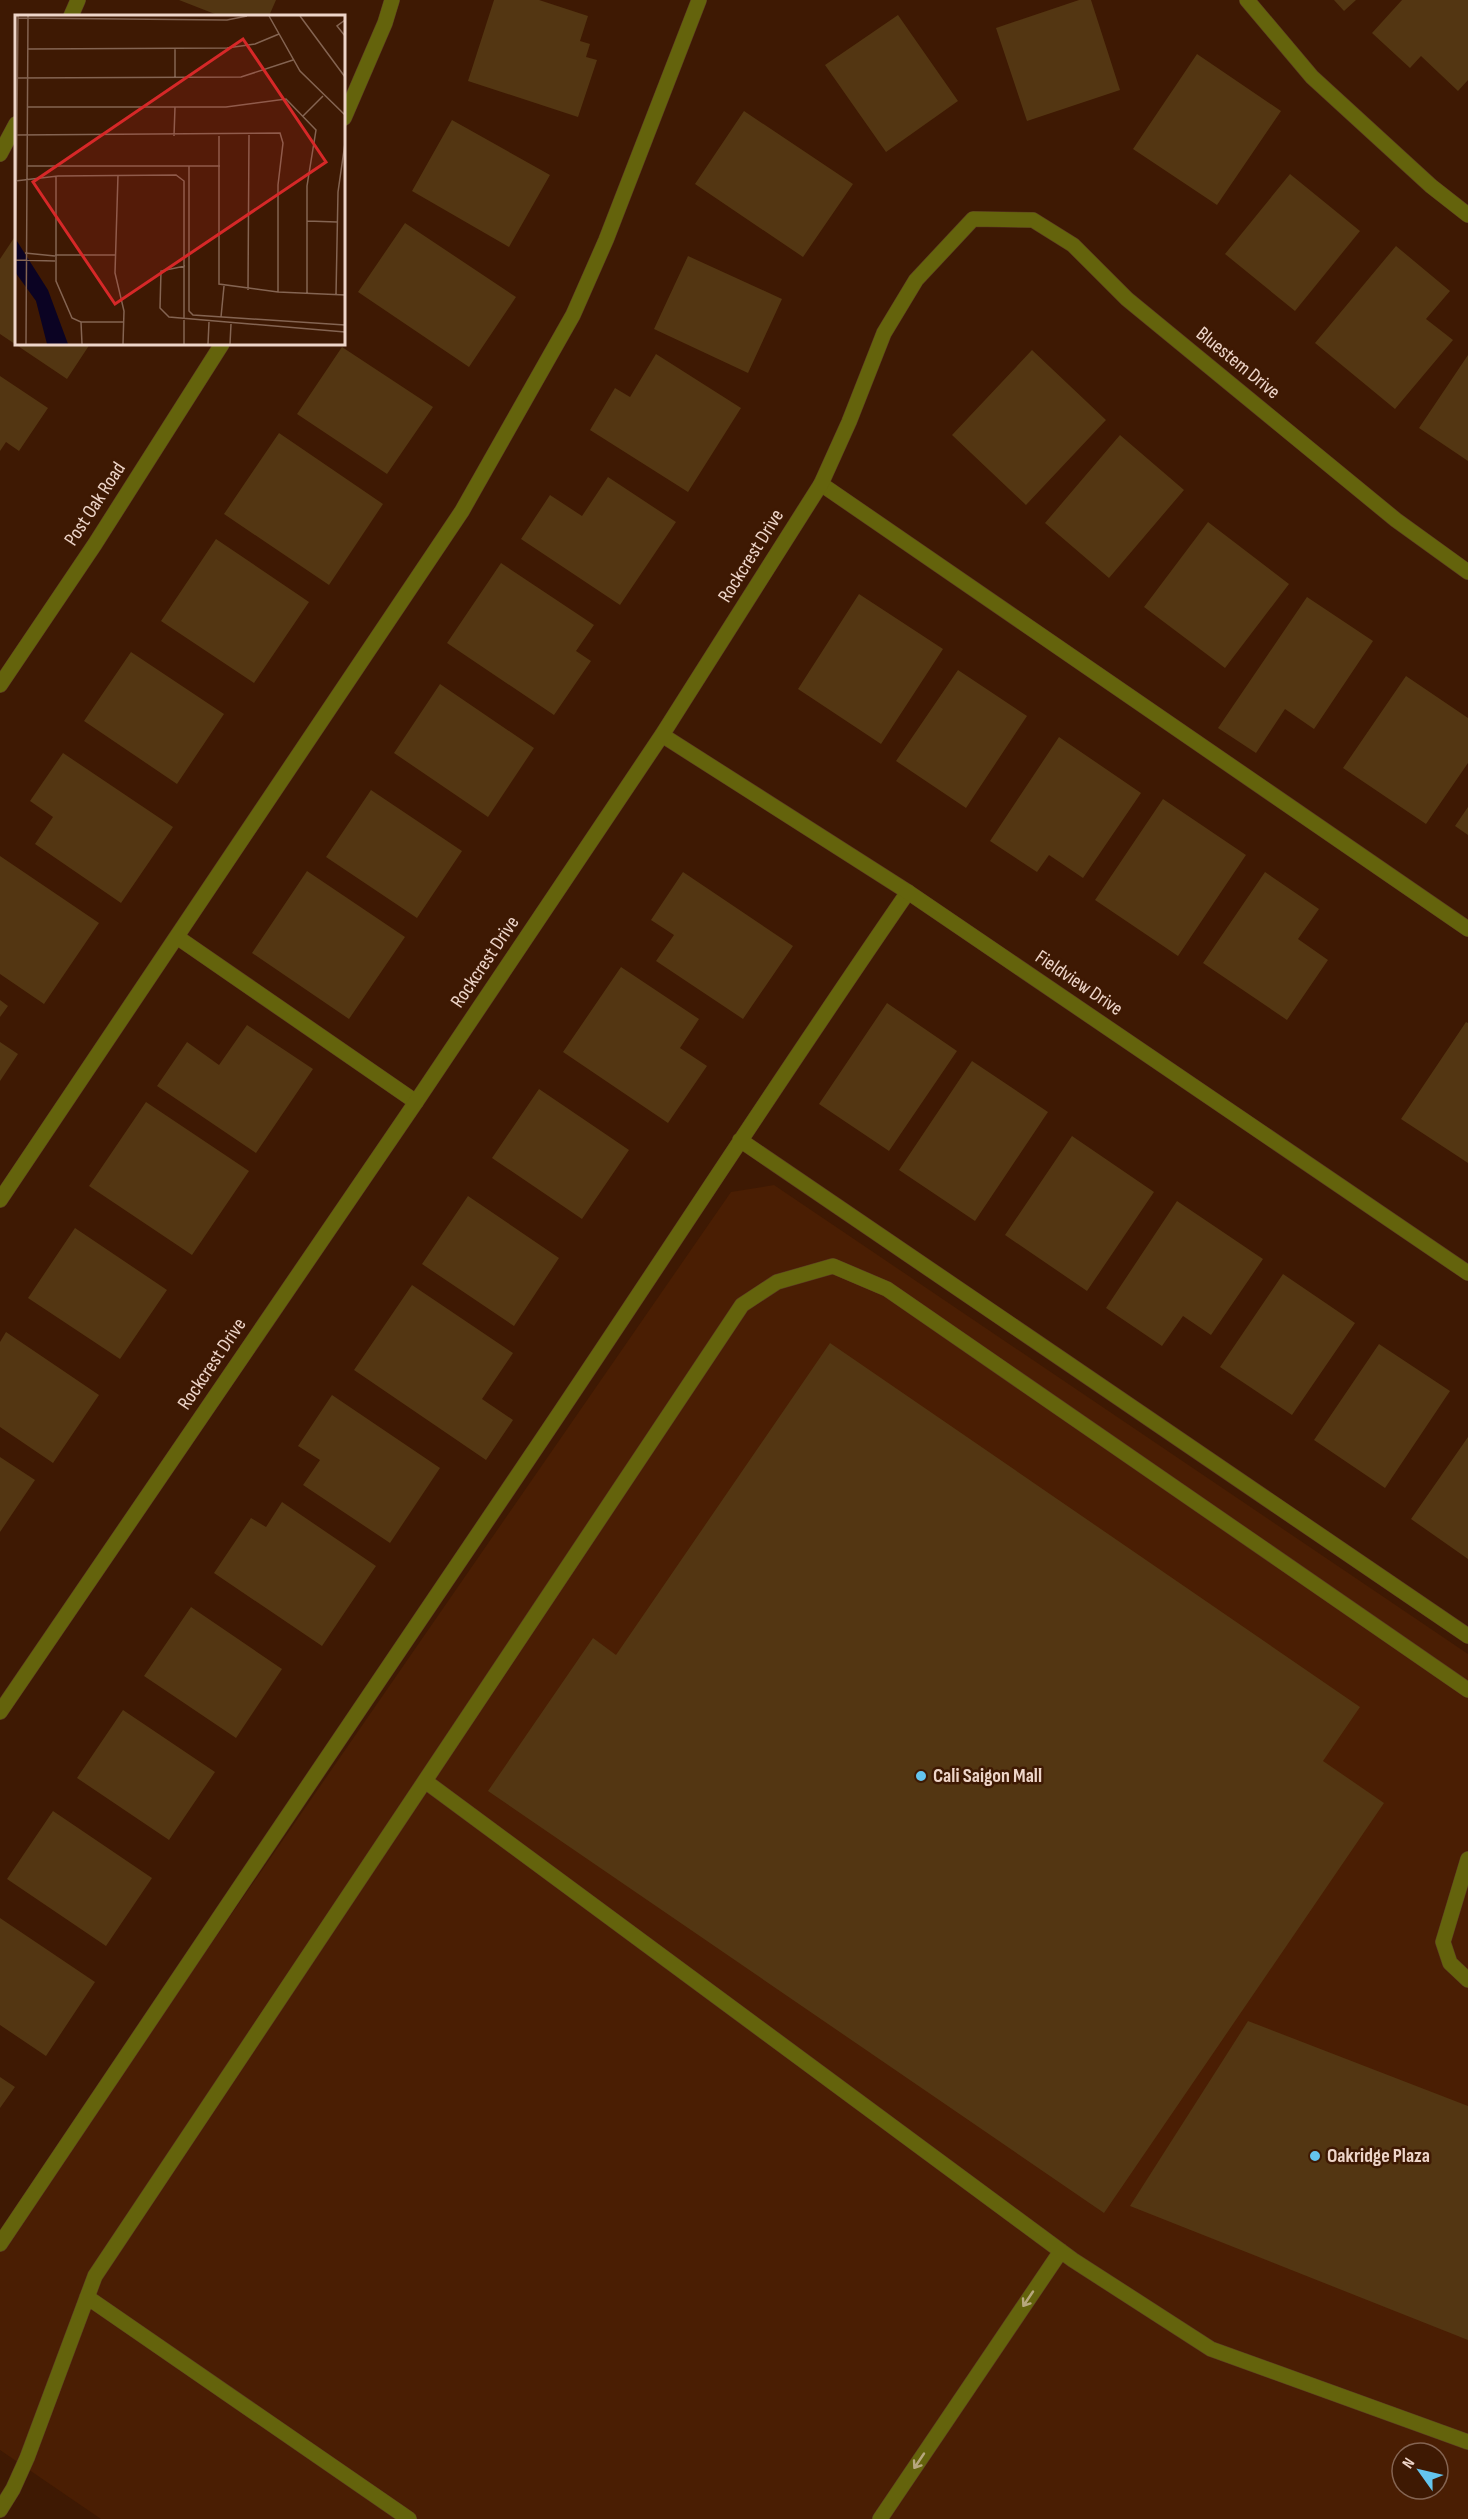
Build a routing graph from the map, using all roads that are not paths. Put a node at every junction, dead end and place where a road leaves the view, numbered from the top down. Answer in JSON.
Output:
{"nodes":[{"id":1,"x":78,"y":0,"type":"edge"},
{"id":2,"x":392,"y":0,"type":"edge"},
{"id":3,"x":699,"y":0,"type":"edge"},
{"id":4,"x":1247,"y":0,"type":"edge"},
{"id":5,"x":71,"y":15,"type":"edge"},
{"id":6,"x":345,"y":116,"type":"edge"},
{"id":7,"x":15,"y":126,"type":"edge"},
{"id":8,"x":0,"y":154,"type":"edge"},
{"id":9,"x":1468,"y":215,"type":"edge"},
{"id":10,"x":973,"y":219,"type":"joint"},
{"id":11,"x":221,"y":345,"type":"edge"},
{"id":12,"x":821,"y":484,"type":"junction"},
{"id":13,"x":1468,"y":572,"type":"edge"},
{"id":14,"x":0,"y":685,"type":"edge"},
{"id":15,"x":662,"y":735,"type":"junction"},
{"id":16,"x":908,"y":892,"type":"junction"},
{"id":17,"x":1468,"y":929,"type":"edge"},
{"id":18,"x":177,"y":937,"type":"junction"},
{"id":19,"x":416,"y":1102,"type":"junction"},
{"id":20,"x":740,"y":1140,"type":"junction"},
{"id":21,"x":0,"y":1200,"type":"edge"},
{"id":22,"x":1468,"y":1273,"type":"edge"},
{"id":23,"x":1468,"y":1636,"type":"edge"},
{"id":24,"x":1468,"y":1690,"type":"edge"},
{"id":25,"x":0,"y":1712,"type":"edge"},
{"id":26,"x":425,"y":1781,"type":"junction"},
{"id":27,"x":1468,"y":1859,"type":"edge"},
{"id":28,"x":1468,"y":1980,"type":"edge"},
{"id":29,"x":0,"y":2244,"type":"edge"},
{"id":30,"x":1060,"y":2251,"type":"junction"},
{"id":31,"x":87,"y":2297,"type":"junction"},
{"id":32,"x":1468,"y":2442,"type":"edge"},
{"id":33,"x":0,"y":2510,"type":"edge"},
{"id":34,"x":409,"y":2519,"type":"edge"},
{"id":35,"x":880,"y":2519,"type":"edge"}],
"edges":[{"from":1,"to":5,"type":"street"},
{"from":2,"to":6,"type":"street"},
{"from":3,"to":18,"type":"street"},
{"from":4,"to":9,"type":"street"},
{"from":7,"to":8,"type":"street"},
{"from":10,"to":12,"type":"street","name":"Rockcrest Drive"},
{"from":10,"to":13,"type":"street","name":"Bluestem Drive"},
{"from":11,"to":14,"type":"street","name":"Post Oak Road"},
{"from":12,"to":15,"type":"street","name":"Rockcrest Drive"},
{"from":12,"to":17,"type":"street"},
{"from":15,"to":16,"type":"street","name":"Fieldview Drive"},
{"from":15,"to":19,"type":"street","name":"Rockcrest Drive"},
{"from":16,"to":20,"type":"street"},
{"from":16,"to":22,"type":"street","name":"Fieldview Drive"},
{"from":18,"to":19,"type":"street"},
{"from":18,"to":21,"type":"street"},
{"from":19,"to":25,"type":"street","name":"Rockcrest Drive"},
{"from":20,"to":23,"type":"street"},
{"from":20,"to":29,"type":"street"},
{"from":24,"to":26,"type":"street"},
{"from":26,"to":30,"type":"street"},
{"from":26,"to":31,"type":"street"},
{"from":27,"to":28,"type":"street"},
{"from":30,"to":32,"type":"street"},
{"from":30,"to":35,"type":"street","one_way":true},
{"from":31,"to":33,"type":"street"},
{"from":31,"to":34,"type":"street"}]}
